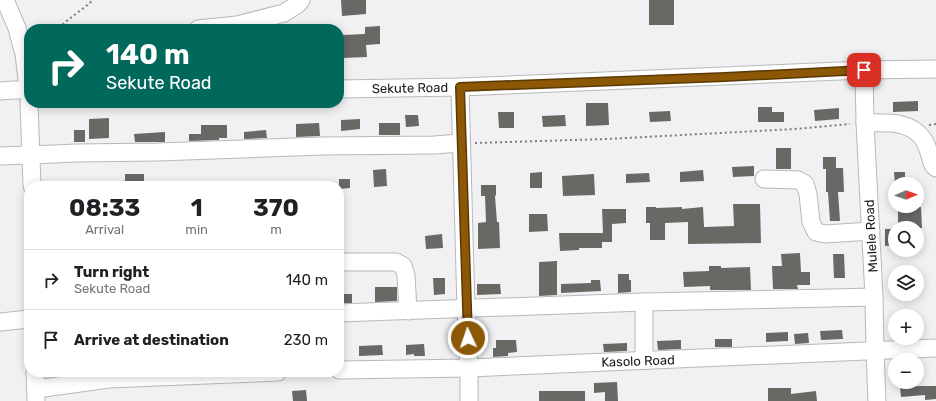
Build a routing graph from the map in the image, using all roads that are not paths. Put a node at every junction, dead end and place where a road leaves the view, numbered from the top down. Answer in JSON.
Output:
{"nodes":[{"id":1,"x":5,"y":0,"type":"edge"},
{"id":2,"x":301,"y":0,"type":"edge"},
{"id":3,"x":241,"y":24,"type":"edge"},
{"id":4,"x":24,"y":47,"type":"edge"},
{"id":5,"x":936,"y":69,"type":"edge"},
{"id":6,"x":864,"y":70,"type":"junction"},
{"id":7,"x":460,"y":87,"type":"junction"},
{"id":8,"x":344,"y":89,"type":"edge"},
{"id":9,"x":24,"y":90,"type":"edge"},
{"id":10,"x":0,"y":91,"type":"edge"},
{"id":11,"x":29,"y":108,"type":"edge"},
{"id":12,"x":865,"y":123,"type":"junction"},
{"id":13,"x":461,"y":143,"type":"junction"},
{"id":14,"x":31,"y":155,"type":"junction"},
{"id":15,"x":0,"y":156,"type":"edge"},
{"id":16,"x":936,"y":168,"type":"edge"},
{"id":17,"x":764,"y":179,"type":"dead end"},
{"id":18,"x":32,"y":181,"type":"edge"},
{"id":19,"x":870,"y":231,"type":"junction"},
{"id":20,"x":344,"y":262,"type":"edge"},
{"id":21,"x":874,"y":297,"type":"junction"},
{"id":22,"x":644,"y":302,"type":"junction"},
{"id":23,"x":466,"y":309,"type":"junction"},
{"id":24,"x":408,"y":311,"type":"junction"},
{"id":25,"x":344,"y":313,"type":"edge"},
{"id":26,"x":24,"y":320,"type":"edge"},
{"id":27,"x":0,"y":322,"type":"edge"},
{"id":28,"x":936,"y":348,"type":"edge"},
{"id":29,"x":875,"y":351,"type":"junction"},
{"id":30,"x":644,"y":360,"type":"junction"},
{"id":31,"x":469,"y":368,"type":"junction"},
{"id":32,"x":344,"y":370,"type":"edge"},
{"id":33,"x":36,"y":377,"type":"edge"},
{"id":34,"x":157,"y":377,"type":"edge"},
{"id":35,"x":36,"y":395,"type":"edge"},
{"id":36,"x":469,"y":401,"type":"edge"},
{"id":37,"x":877,"y":401,"type":"edge"}],
"edges":[{"from":1,"to":4,"type":"street"},
{"from":2,"to":3,"type":"street"},
{"from":5,"to":6,"type":"street","name":"Sekute Road"},
{"from":6,"to":7,"type":"street","name":"Sekute Road"},
{"from":6,"to":12,"type":"street","name":"Mulele Road"},
{"from":7,"to":8,"type":"street","name":"Sekute Road"},
{"from":7,"to":13,"type":"street"},
{"from":9,"to":10,"type":"street"},
{"from":11,"to":14,"type":"street"},
{"from":12,"to":16,"type":"street"},
{"from":12,"to":19,"type":"street","name":"Mulele Road"},
{"from":13,"to":14,"type":"street"},
{"from":13,"to":23,"type":"street"},
{"from":14,"to":15,"type":"street"},
{"from":14,"to":18,"type":"street"},
{"from":17,"to":19,"type":"street"},
{"from":19,"to":21,"type":"street","name":"Mulele Road"},
{"from":20,"to":24,"type":"street"},
{"from":21,"to":22,"type":"street"},
{"from":21,"to":29,"type":"street","name":"Mulele Road"},
{"from":22,"to":23,"type":"street"},
{"from":22,"to":30,"type":"street"},
{"from":23,"to":24,"type":"street"},
{"from":23,"to":31,"type":"street"},
{"from":24,"to":25,"type":"street"},
{"from":26,"to":27,"type":"street"},
{"from":28,"to":29,"type":"street","name":"Kasolo Road"},
{"from":29,"to":30,"type":"street","name":"Kasolo Road"},
{"from":29,"to":37,"type":"street","name":"Mulele Road"},
{"from":30,"to":31,"type":"street","name":"Kasolo Road"},
{"from":31,"to":32,"type":"street","name":"Kasolo Road"},
{"from":31,"to":36,"type":"street"},
{"from":33,"to":35,"type":"street"},
{"from":34,"to":35,"type":"street"}]}
